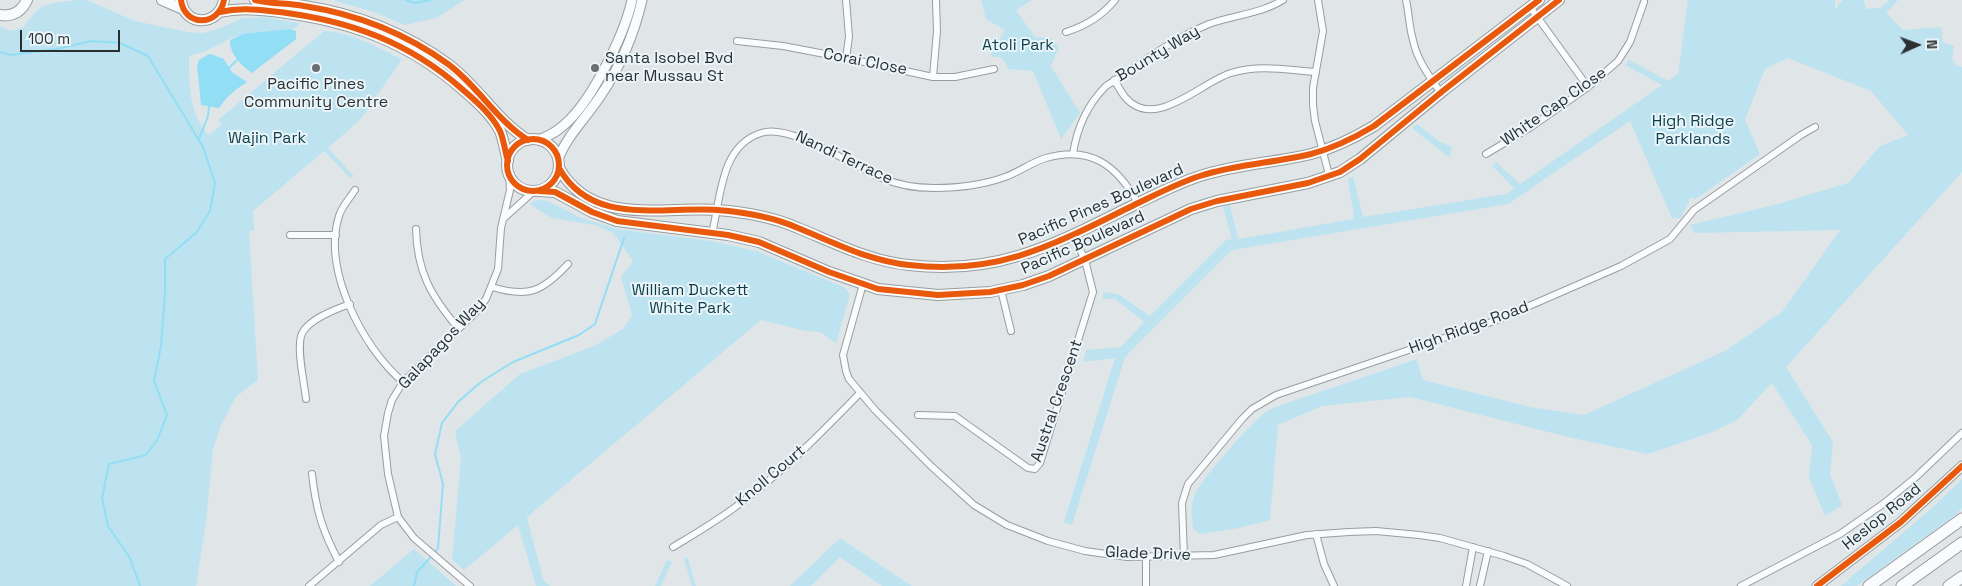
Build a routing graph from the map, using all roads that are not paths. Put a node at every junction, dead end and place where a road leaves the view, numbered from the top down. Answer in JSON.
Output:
{"nodes":[{"id":1,"x":27,"y":0,"type":"edge"},
{"id":2,"x":162,"y":0,"type":"edge"},
{"id":3,"x":224,"y":0,"type":"edge"},
{"id":4,"x":255,"y":0,"type":"edge"},
{"id":5,"x":632,"y":0,"type":"edge"},
{"id":6,"x":642,"y":0,"type":"edge"},
{"id":7,"x":846,"y":0,"type":"edge"},
{"id":8,"x":936,"y":0,"type":"edge"},
{"id":9,"x":1116,"y":0,"type":"edge"},
{"id":10,"x":1283,"y":0,"type":"edge"},
{"id":11,"x":1318,"y":0,"type":"edge"},
{"id":12,"x":1406,"y":0,"type":"edge"},
{"id":13,"x":1540,"y":0,"type":"edge"},
{"id":14,"x":1559,"y":0,"type":"edge"},
{"id":15,"x":1644,"y":2,"type":"dead end"},
{"id":16,"x":182,"y":4,"type":"edge"},
{"id":17,"x":1530,"y":7,"type":"junction"},
{"id":18,"x":220,"y":12,"type":"junction"},
{"id":19,"x":0,"y":15,"type":"edge"},
{"id":20,"x":1537,"y":17,"type":"junction"},
{"id":21,"x":1066,"y":32,"type":"dead end"},
{"id":22,"x":737,"y":40,"type":"dead end"},
{"id":23,"x":846,"y":58,"type":"junction"},
{"id":24,"x":994,"y":69,"type":"dead end"},
{"id":25,"x":1316,"y":72,"type":"junction"},
{"id":26,"x":933,"y":77,"type":"junction"},
{"id":27,"x":1114,"y":80,"type":"junction"},
{"id":28,"x":1433,"y":82,"type":"junction"},
{"id":29,"x":1588,"y":87,"type":"junction"},
{"id":30,"x":1441,"y":93,"type":"junction"},
{"id":31,"x":1815,"y":127,"type":"dead end"},
{"id":32,"x":533,"y":140,"type":"junction"},
{"id":33,"x":1323,"y":150,"type":"junction"},
{"id":34,"x":1073,"y":154,"type":"junction"},
{"id":35,"x":1486,"y":154,"type":"dead end"},
{"id":36,"x":508,"y":161,"type":"junction"},
{"id":37,"x":559,"y":164,"type":"junction"},
{"id":38,"x":509,"y":174,"type":"junction"},
{"id":39,"x":1329,"y":176,"type":"junction"},
{"id":40,"x":356,"y":190,"type":"dead end"},
{"id":41,"x":536,"y":191,"type":"junction"},
{"id":42,"x":1138,"y":203,"type":"junction"},
{"id":43,"x":718,"y":210,"type":"junction"},
{"id":44,"x":503,"y":219,"type":"junction"},
{"id":45,"x":416,"y":229,"type":"dead end"},
{"id":46,"x":712,"y":233,"type":"junction"},
{"id":47,"x":290,"y":235,"type":"dead end"},
{"id":48,"x":336,"y":235,"type":"junction"},
{"id":49,"x":1073,"y":235,"type":"junction"},
{"id":50,"x":1085,"y":260,"type":"junction"},
{"id":51,"x":568,"y":264,"type":"dead end"},
{"id":52,"x":863,"y":284,"type":"junction"},
{"id":53,"x":492,"y":286,"type":"junction"},
{"id":54,"x":1001,"y":290,"type":"junction"},
{"id":55,"x":350,"y":304,"type":"junction"},
{"id":56,"x":458,"y":328,"type":"junction"},
{"id":57,"x":1011,"y":331,"type":"dead end"},
{"id":58,"x":403,"y":382,"type":"junction"},
{"id":59,"x":860,"y":393,"type":"junction"},
{"id":60,"x":306,"y":399,"type":"dead end"},
{"id":61,"x":918,"y":415,"type":"dead end"},
{"id":62,"x":1962,"y":433,"type":"edge"},
{"id":63,"x":1962,"y":466,"type":"edge"},
{"id":64,"x":312,"y":474,"type":"dead end"},
{"id":65,"x":398,"y":517,"type":"junction"},
{"id":66,"x":1962,"y":520,"type":"edge"},
{"id":67,"x":1316,"y":534,"type":"junction"},
{"id":68,"x":1962,"y":543,"type":"edge"},
{"id":69,"x":673,"y":547,"type":"dead end"},
{"id":70,"x":1473,"y":547,"type":"junction"},
{"id":71,"x":1488,"y":551,"type":"junction"},
{"id":72,"x":1146,"y":557,"type":"junction"},
{"id":73,"x":1184,"y":557,"type":"junction"},
{"id":74,"x":339,"y":562,"type":"junction"},
{"id":75,"x":1962,"y":577,"type":"edge"},
{"id":76,"x":309,"y":586,"type":"edge"},
{"id":77,"x":470,"y":586,"type":"edge"},
{"id":78,"x":1146,"y":586,"type":"edge"},
{"id":79,"x":1334,"y":586,"type":"edge"},
{"id":80,"x":1466,"y":586,"type":"edge"},
{"id":81,"x":1480,"y":586,"type":"edge"},
{"id":82,"x":1567,"y":586,"type":"edge"},
{"id":83,"x":1741,"y":586,"type":"edge"},
{"id":84,"x":1817,"y":586,"type":"edge"},
{"id":85,"x":1869,"y":586,"type":"edge"},
{"id":86,"x":1902,"y":586,"type":"edge"},
{"id":87,"x":1949,"y":586,"type":"edge"}],
"edges":[{"from":1,"to":19,"type":"main road"},
{"from":2,"to":16,"type":"main road"},
{"from":3,"to":18,"type":"main road"},
{"from":4,"to":32,"type":"main road"},
{"from":5,"to":32,"type":"street"},
{"from":6,"to":37,"type":"street"},
{"from":7,"to":23,"type":"street"},
{"from":8,"to":26,"type":"street"},
{"from":9,"to":21,"type":"street"},
{"from":10,"to":27,"type":"street","name":"Bounty Way"},
{"from":11,"to":25,"type":"street"},
{"from":12,"to":28,"type":"street"},
{"from":13,"to":17,"type":"main road","name":"Pacific Pines Boulevard"},
{"from":14,"to":20,"type":"main road","name":"Pacific Boulevard"},
{"from":15,"to":29,"type":"street","name":"White Cap Close"},
{"from":16,"to":18,"type":"main road"},
{"from":17,"to":20,"type":"street"},
{"from":17,"to":28,"type":"main road","name":"Pacific Pines Boulevard"},
{"from":18,"to":36,"type":"main road"},
{"from":20,"to":29,"type":"street"},
{"from":20,"to":30,"type":"main road","name":"Pacific Boulevard"},
{"from":22,"to":23,"type":"street","name":"Corai Close"},
{"from":23,"to":26,"type":"street","name":"Corai Close"},
{"from":24,"to":26,"type":"street","name":"Corai Close"},
{"from":25,"to":27,"type":"street"},
{"from":25,"to":33,"type":"street"},
{"from":27,"to":34,"type":"street","name":"Bounty Way"},
{"from":28,"to":30,"type":"street"},
{"from":28,"to":33,"type":"main road","name":"Pacific Pines Boulevard"},
{"from":29,"to":35,"type":"street","name":"White Cap Close"},
{"from":30,"to":39,"type":"main road","name":"Pacific Boulevard"},
{"from":31,"to":73,"type":"street","name":"High Ridge Road"},
{"from":32,"to":36,"type":"main road"},
{"from":32,"to":37,"type":"main road"},
{"from":33,"to":39,"type":"street"},
{"from":33,"to":42,"type":"main road","name":"Pacific Pines Boulevard"},
{"from":34,"to":42,"type":"street","name":"Nandi Terrace"},
{"from":34,"to":43,"type":"street","name":"Nandi Terrace"},
{"from":36,"to":38,"type":"main road"},
{"from":37,"to":41,"type":"main road"},
{"from":37,"to":43,"type":"main road","name":"Pacific Pines Boulevard"},
{"from":38,"to":41,"type":"main road"},
{"from":38,"to":44,"type":"street","name":"Galapagos Way"},
{"from":39,"to":50,"type":"main road","name":"Pacific Boulevard"},
{"from":40,"to":48,"type":"street"},
{"from":41,"to":44,"type":"street"},
{"from":41,"to":46,"type":"main road","name":"Pacific Boulevard"},
{"from":42,"to":49,"type":"main road","name":"Pacific Pines Boulevard"},
{"from":43,"to":46,"type":"street","name":"Nandi Terrace"},
{"from":43,"to":49,"type":"main road","name":"Pacific Pines Boulevard"},
{"from":44,"to":53,"type":"street","name":"Galapagos Way"},
{"from":45,"to":56,"type":"street"},
{"from":46,"to":52,"type":"main road","name":"Pacific Boulevard"},
{"from":47,"to":48,"type":"street"},
{"from":48,"to":55,"type":"street"},
{"from":49,"to":50,"type":"street","name":"Austral Crescent"},
{"from":50,"to":54,"type":"main road","name":"Pacific Boulevard"},
{"from":50,"to":61,"type":"street","name":"Austral Crescent"},
{"from":51,"to":53,"type":"street"},
{"from":52,"to":54,"type":"main road","name":"Pacific Boulevard"},
{"from":52,"to":59,"type":"street","name":"Glade Drive"},
{"from":53,"to":56,"type":"street","name":"Galapagos Way"},
{"from":54,"to":57,"type":"street"},
{"from":55,"to":58,"type":"street"},
{"from":55,"to":60,"type":"street"},
{"from":56,"to":58,"type":"street","name":"Galapagos Way"},
{"from":58,"to":65,"type":"street","name":"Galapagos Way"},
{"from":59,"to":69,"type":"street","name":"Knoll Court"},
{"from":59,"to":72,"type":"street","name":"Glade Drive"},
{"from":62,"to":83,"type":"street"},
{"from":63,"to":84,"type":"street","name":"Heslop Road"},
{"from":64,"to":74,"type":"street"},
{"from":65,"to":74,"type":"street"},
{"from":65,"to":77,"type":"street","name":"Galapagos Way"},
{"from":66,"to":85,"type":"highway"},
{"from":67,"to":70,"type":"street","name":"Glade Drive"},
{"from":67,"to":73,"type":"street","name":"Glade Drive"},
{"from":67,"to":79,"type":"street"},
{"from":68,"to":86,"type":"highway"},
{"from":70,"to":71,"type":"street","name":"Glade Drive"},
{"from":70,"to":80,"type":"street"},
{"from":71,"to":81,"type":"street"},
{"from":71,"to":82,"type":"street","name":"Glade Drive"},
{"from":72,"to":73,"type":"street","name":"Glade Drive"},
{"from":72,"to":78,"type":"street"},
{"from":74,"to":76,"type":"street"},
{"from":75,"to":87,"type":"highway"}]}
